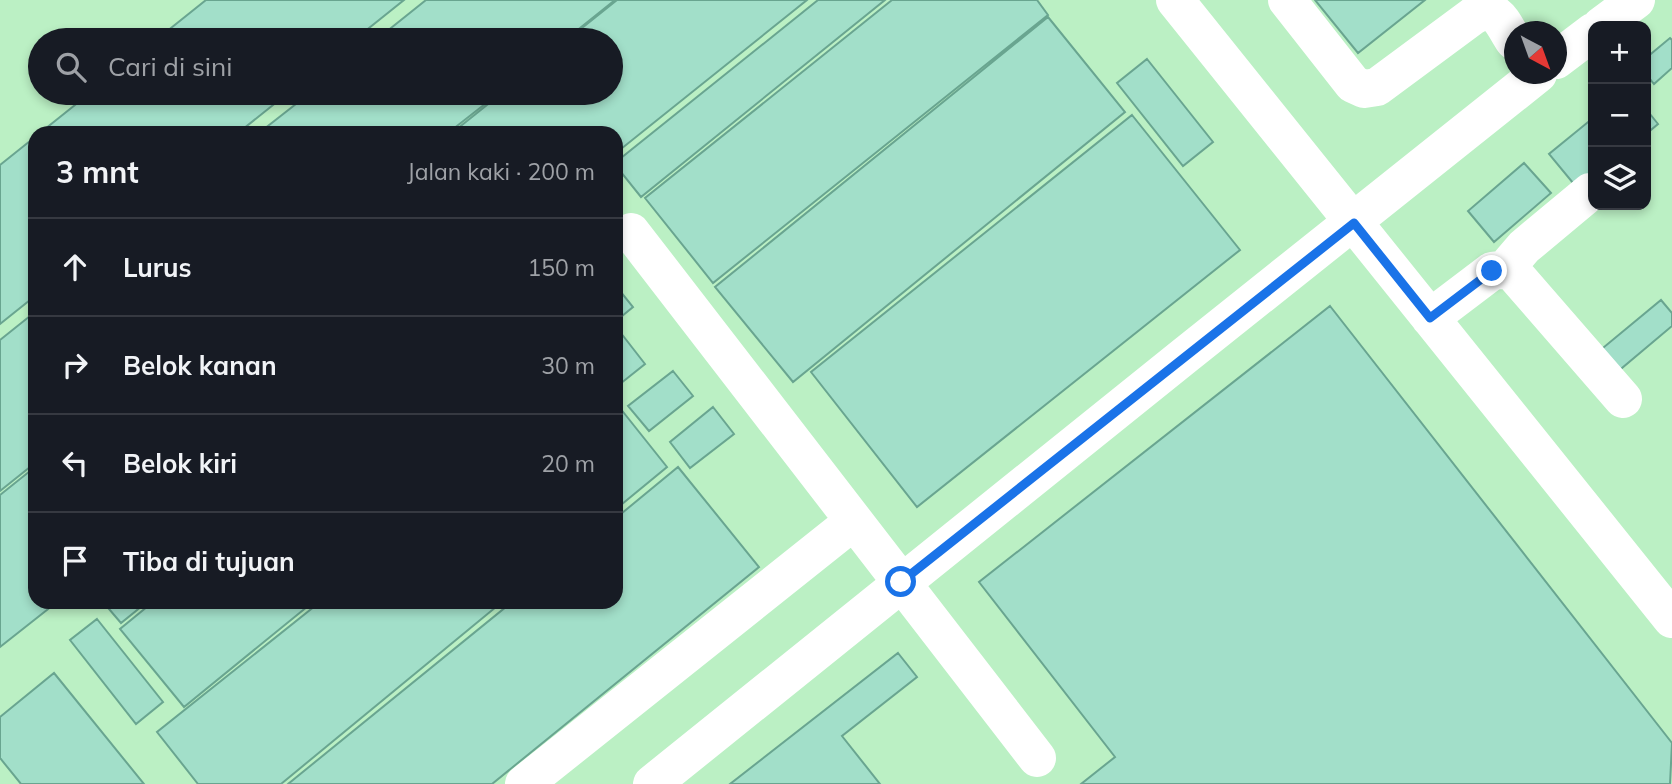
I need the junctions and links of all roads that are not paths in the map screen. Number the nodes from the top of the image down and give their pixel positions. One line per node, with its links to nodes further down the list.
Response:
1 (1175, 0): 10 (street)
2 (1287, 0): 5 (street)
3 (1636, 0): 4 (street)
4 (1608, 21)
5 (1504, 26)
6 (1588, 36): 7 (street)
7 (1567, 52)
8 (1525, 84): 10 (street)
9 (1588, 194): 12 (street)
10 (1354, 223): 13 (street); 16 (street)
11 (631, 232): 15 (street)
12 (1506, 268): 13 (street); 14 (street)
13 (1430, 318): 17 (street)
14 (1623, 399)
15 (854, 522): 16 (street); 19 (street)
16 (901, 582): 18 (street); 20 (street)
17 (1672, 619)
18 (1037, 758)
19 (524, 784)
20 (652, 784)

